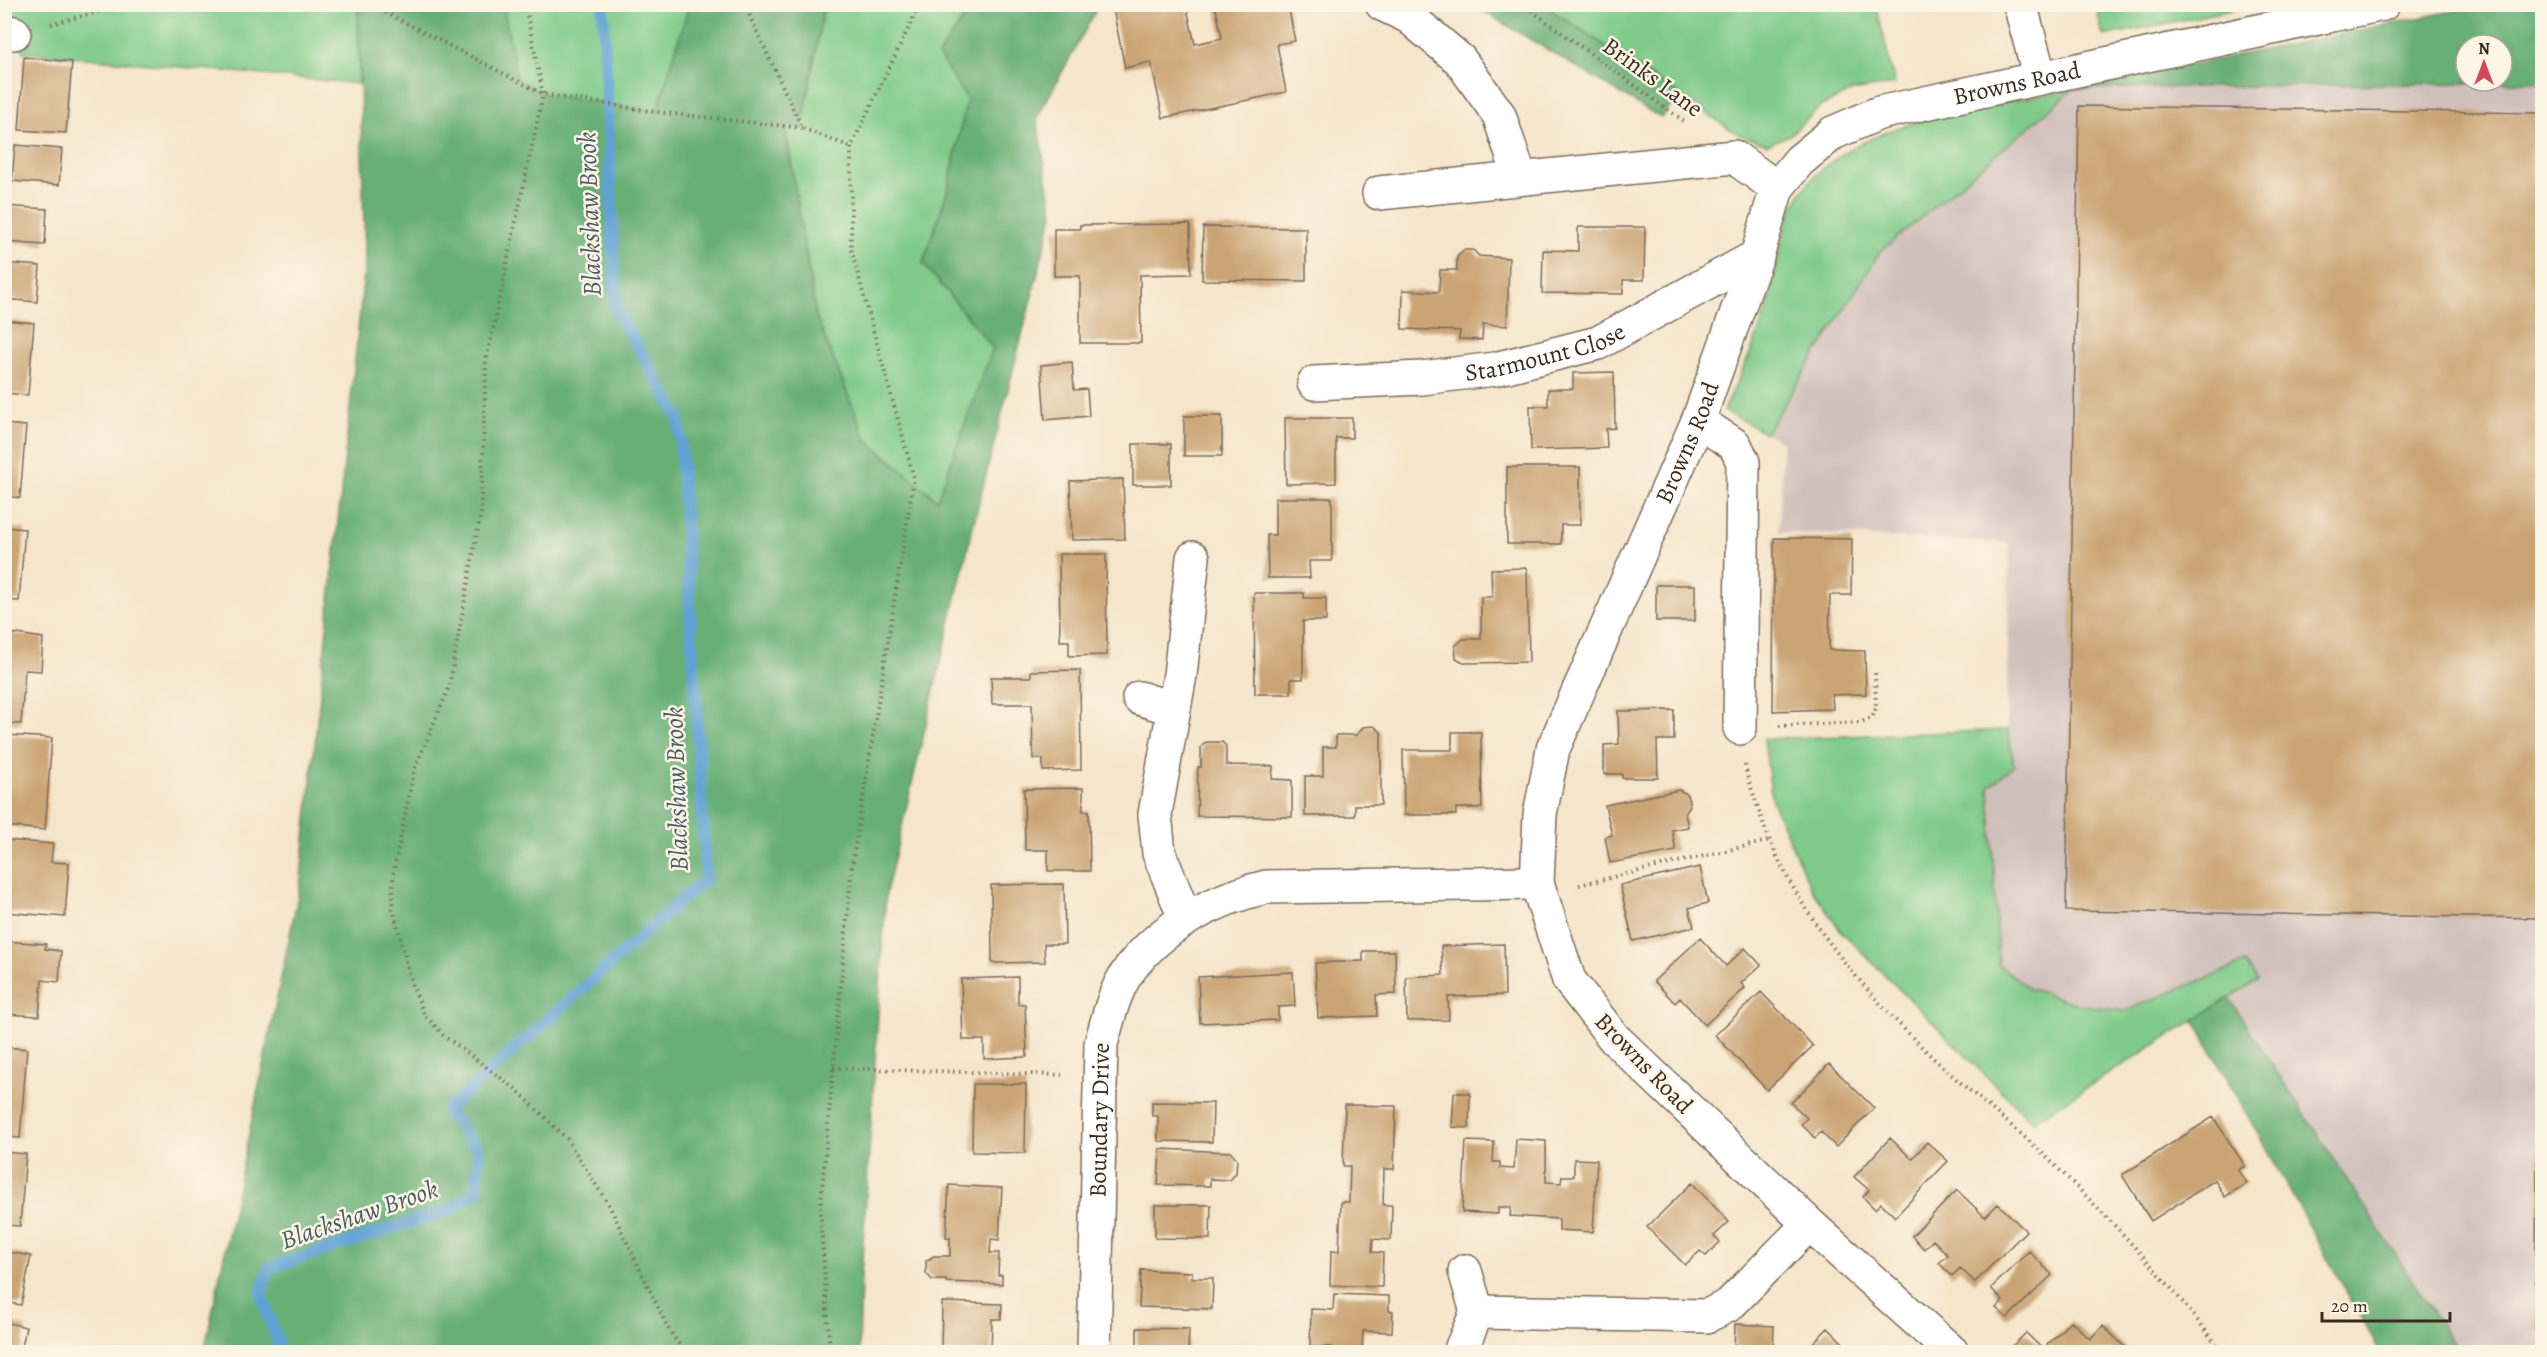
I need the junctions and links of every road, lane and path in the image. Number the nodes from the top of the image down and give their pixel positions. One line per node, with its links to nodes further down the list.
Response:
1 (128, 4): 10 (path)
2 (369, 4): 12 (path)
3 (525, 4): 12 (path)
4 (744, 4): 14 (path)
5 (920, 4): 15 (path)
6 (1382, 4): 16 (street)
7 (1522, 4): 13 (path, Brinks Lane)
8 (2020, 4): 11 (street)
9 (2383, 4): 11 (street, Browns Road)
10 (9, 33)
11 (2040, 78): 17 (street, Browns Road)
12 (543, 94): 14 (path); 36 (path)
13 (1686, 123)
14 (802, 128): 15 (path)
15 (851, 147): 30 (path)
16 (1520, 178): 17 (street); 18 (street)
17 (1777, 188): 19 (street, Browns Road)
18 (1379, 193)
19 (1757, 256): 20 (street, Starmount Close); 21 (street, Browns Road)
20 (1314, 383)
21 (1698, 420): 26 (street); 28 (street, Browns Road)
22 (1193, 558): 25 (street)
23 (1875, 671): 26 (path)
24 (1139, 698): 25 (street)
25 (1174, 709): 29 (street)
26 (1740, 728): 27 (path)
27 (1768, 841): 28 (path); 40 (path)
28 (1539, 889): 29 (street, Boundary Drive); 32 (street, Browns Road)
29 (1185, 918): 31 (street, Boundary Drive)
30 (833, 1068): 31 (path); 37 (path)
31 (1098, 1077): 38 (street, Boundary Drive)
32 (1809, 1224): 34 (street); 39 (street, Browns Road)
33 (1465, 1271): 34 (street)
34 (1477, 1312): 35 (street)
35 (1462, 1347)
36 (684, 1353)
37 (830, 1353)
38 (1094, 1353)
39 (1952, 1353)
40 (2222, 1353)

